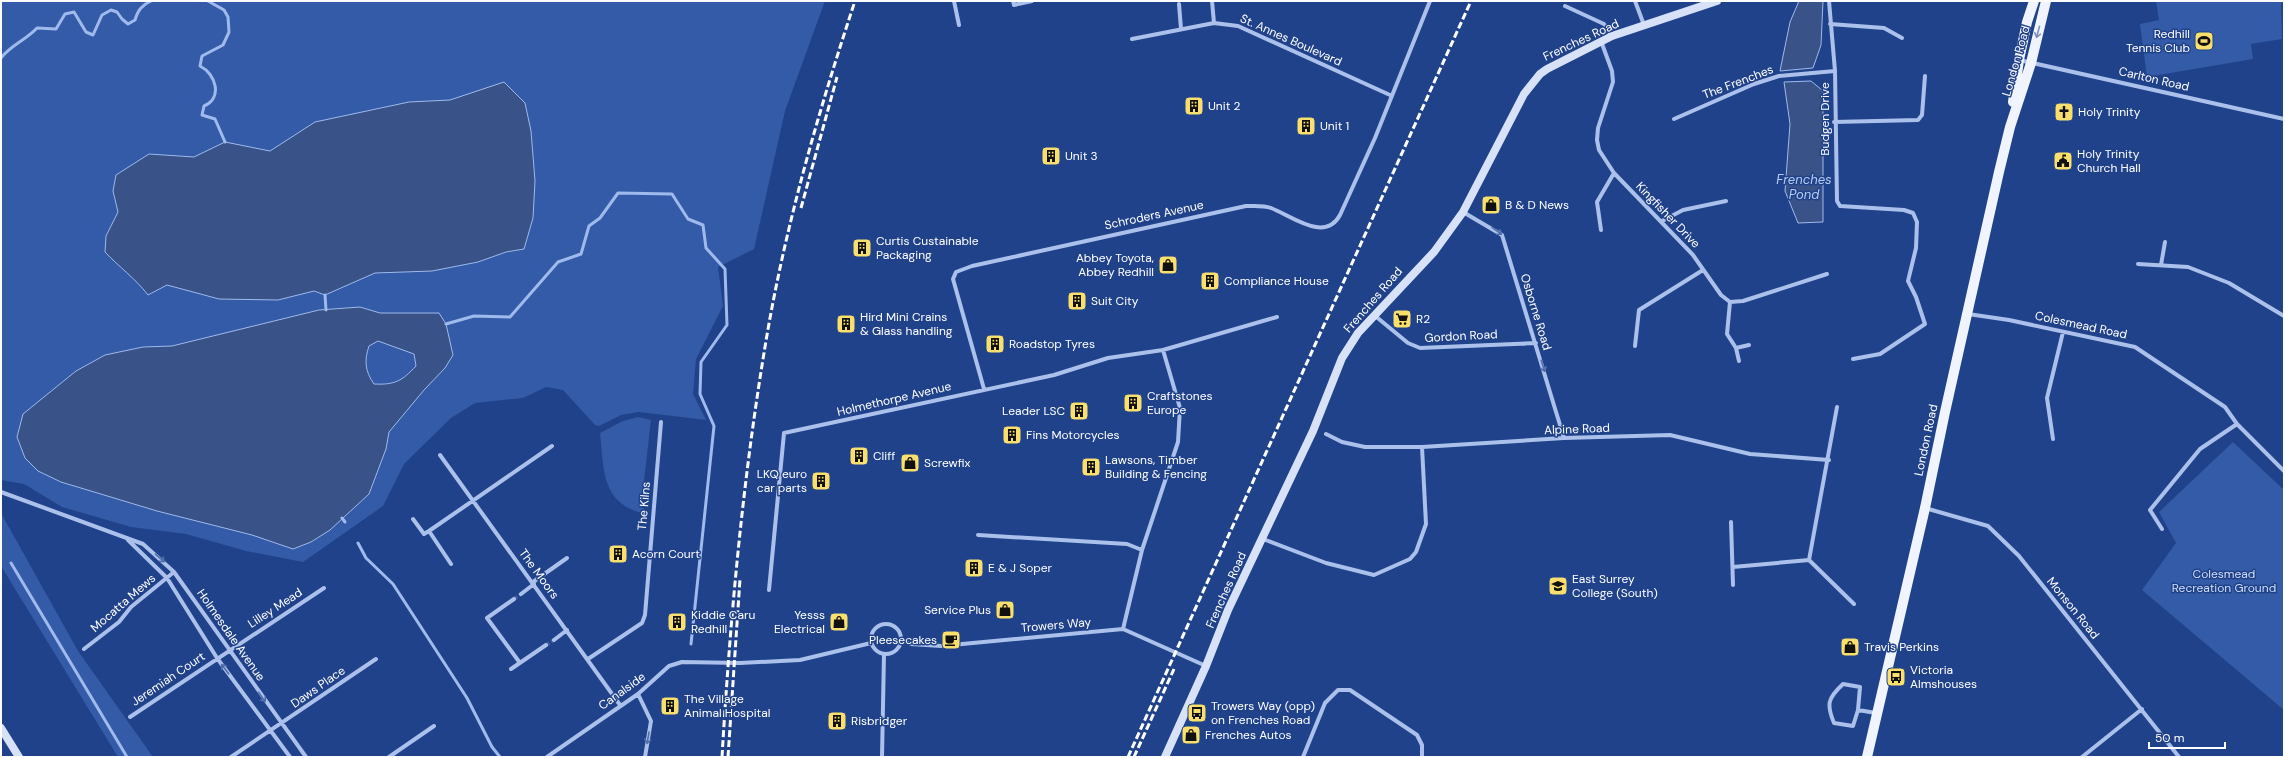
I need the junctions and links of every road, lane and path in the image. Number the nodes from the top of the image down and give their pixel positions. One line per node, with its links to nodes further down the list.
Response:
1 (954, 1): 15 (street)
2 (1013, 1): 3 (street)
3 (1032, 1)
4 (1212, 1): 13 (street)
5 (1430, 1): 26 (street)
6 (1635, 1): 16 (street)
7 (1717, 1): 16 (street, Frenches Road)
8 (1829, 1): 14 (street, Budgen Drive)
9 (2034, 1): 22 (main road, London Road)
10 (2046, 1): 23 (main road, London Road, one-way to 23)
11 (1179, 4): 17 (street)
12 (1565, 6): 18 (street)
13 (1214, 23): 17 (street, St. Annes Boulevard); 26 (street, St. Annes Boulevard)
14 (1830, 24): 19 (street); 24 (street, Budgen Drive)
15 (959, 25)
16 (1644, 25): 18 (street, Frenches Road)
17 (1181, 29): 20 (street, St. Annes Boulevard)
18 (1612, 36): 21 (street, Frenches Road)
19 (1902, 38)
20 (1132, 39)
21 (1601, 41): 31 (street, Kingfisher Drive); 33 (street, Frenches Road)
22 (2019, 60): 23 (street, Carlton Road); 30 (main road, London Road)
23 (2031, 63): 28 (street, Carlton Road); 30 (main road, London Road)
24 (1835, 71): 27 (street, The Frenches); 29 (street, Budgen Drive)
25 (1925, 76): 29 (street)
26 (1390, 96): 54 (street, Schroders Avenue)
27 (1674, 119)
28 (2284, 119)
29 (1834, 122): 52 (street, Budgen Drive)
30 (2010, 127): 42 (main road, London Road)
31 (1614, 172): 34 (street, Kingfisher Drive); 35 (street)
32 (1726, 201): 34 (street)
33 (1463, 212): 43 (street, Frenches Road); 47 (street, Osborne Road, one-way to 47)
34 (1662, 221): 39 (street, Kingfisher Drive)
35 (1601, 230)
36 (2165, 242): 38 (street)
37 (2138, 264): 38 (street)
38 (2161, 265): 44 (street)
39 (1703, 270): 41 (street, Kingfisher Drive); 49 (street)
40 (1827, 274): 41 (street)
41 (1730, 302): 50 (street)
42 (1967, 314): 46 (street, Colesmead Road); 68 (main road, London Road)
43 (1374, 315): 47 (street, Gordon Road); 75 (street, Frenches Road)
44 (2284, 316)
45 (1277, 317): 51 (street, Holmethorpe Avenue)
46 (2063, 332): 57 (street, Colesmead Road); 60 (street)
47 (1536, 343): 59 (street, Osborne Road, one-way to 59)
48 (1749, 345): 50 (street)
49 (1635, 346)
50 (1736, 348): 53 (street)
51 (1163, 350): 54 (street, Holmethorpe Avenue); 76 (street)
52 (1853, 359)
53 (1739, 361)
54 (984, 389): 86 (street, Holmethorpe Avenue)
55 (1837, 407): 64 (street)
56 (661, 422): 101 (street, The Kilns)
57 (2236, 424): 65 (street, Colesmead Road); 71 (street)
58 (1326, 434): 62 (street, Alpine Road)
59 (1564, 438): 62 (street, Alpine Road); 64 (street, Alpine Road)
60 (2053, 439)
61 (552, 446): 67 (street)
62 (1422, 447): 75 (street)
63 (440, 455): 67 (street, The Moors)
64 (1829, 460): 78 (street)
65 (2284, 471)
66 (1, 492): 74 (street, Holmesdale Avenue)
67 (474, 501): 72 (street); 83 (street, The Moors)
68 (1925, 508): 107 (street, Monson Road); 109 (main road, London Road)
69 (413, 519): 72 (street)
70 (1731, 522): 80 (street)
71 (2162, 529)
72 (429, 531): 79 (street)
73 (978, 535): 76 (street)
74 (127, 539): 81 (street, Holmesdale Avenue, one-way to 81); 82 (street, Holmesdale Avenue)
75 (1262, 539): 103 (street, Frenches Road)
76 (1142, 550): 90 (street)
77 (567, 558): 83 (street)
78 (1809, 560): 80 (street); 89 (street)
79 (451, 564)
80 (1733, 567): 84 (street)
81 (174, 572): 82 (street, Mocatta Mews); 97 (street, Holmesdale Avenue)
82 (167, 578): 96 (street, Mocatta Mews); 99 (street, Holmesdale Avenue)
83 (534, 583): 87 (street); 91 (street, The Moors)
84 (1733, 585)
85 (324, 588): 97 (street, Lilley Mead)
86 (768, 590)
87 (521, 594)
88 (514, 599): 102 (street)
89 (1854, 604)
90 (1124, 629): 93 (street, Trowers Way); 103 (street, Trowers Way)
91 (567, 630): 92 (street); 101 (street, The Moors)
92 (554, 640)
93 (901, 640): 94 (street); 98 (street)
94 (871, 643): 98 (street); 105 (street, Canalside)
95 (546, 645): 102 (street)
96 (84, 649)
97 (229, 650): 99 (street, Lilley Mead); 111 (street, Holmesdale Avenue, one-way to 111)
98 (884, 654): 122 (street)
99 (217, 658): 110 (street, Jeremiah Court); 114 (street, Holmesdale Avenue, one-way to 99)
100 (376, 659): 111 (street, Daws Place)
101 (588, 659): 106 (street, The Moors)
102 (520, 663): 104 (street)
103 (1206, 666): 123 (street, Frenches Road)
104 (511, 669)
105 (638, 694): 106 (street, Canalside); 121 (street, one-way to 121)
106 (620, 705): 120 (street, Canalside)
107 (2142, 709): 127 (street); 128 (street, Monson Road)
108 (1858, 710): 108 (street); 109 (street)
109 (1877, 713): 126 (main road, London Road)
110 (130, 717)
111 (281, 724): 114 (street, Daws Place); 118 (street, Holmesdale Avenue)
112 (434, 726): 119 (street)
113 (1, 728): 115 (street)
114 (271, 731): 116 (street, Daws Place); 117 (street, Holmesdale Avenue)
115 (19, 757)
116 (231, 757)
117 (290, 757)
118 (306, 757)
119 (389, 757)
120 (546, 757)
121 (645, 757)
122 (882, 757)
123 (1165, 757)
124 (1303, 757): 125 (street)
125 (1422, 757)
126 (1867, 757)
127 (2082, 757)
128 (2179, 757)

